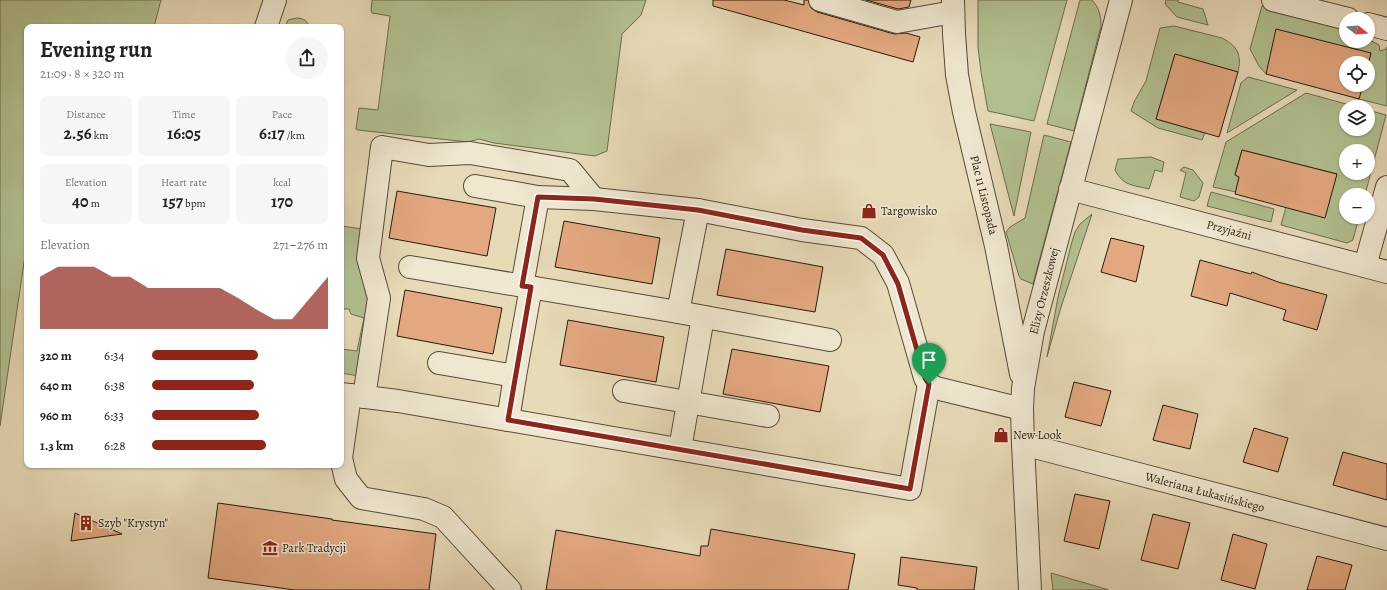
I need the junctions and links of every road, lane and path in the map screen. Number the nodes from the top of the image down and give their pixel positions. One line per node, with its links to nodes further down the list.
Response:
1 (275, 0): 7 (street)
2 (820, 0): 5 (street)
3 (1121, 0): 12 (street, Elizy Orzeszkowej)
4 (1273, 0): 6 (street)
5 (953, 6): 28 (street, Plac 11 Listopada)
6 (1339, 17)
7 (267, 24)
8 (1375, 26): 9 (street)
9 (1387, 29)
10 (475, 186): 13 (street)
11 (1387, 187): 16 (street)
12 (1070, 189): 16 (street, Przyjaźni); 28 (street, Elizy Orzeszkowej)
13 (538, 197): 14 (street); 19 (street)
14 (594, 199): 15 (street); 27 (street)
15 (698, 210): 20 (street); 25 (street)
16 (1365, 266): 18 (street, Przyjaźni)
17 (410, 267): 19 (street)
18 (1387, 272)
19 (526, 287): 20 (street); 24 (street)
20 (678, 312): 21 (street)
21 (703, 317): 22 (street); 29 (street)
22 (830, 340)
23 (439, 363): 24 (street)
24 (515, 376): 31 (street)
25 (929, 384): 28 (street); 34 (street)
26 (624, 390): 29 (street)
27 (351, 395): 31 (street); 32 (street)
28 (1023, 398): 33 (street, Elizy Orzeszkowej)
29 (689, 401): 30 (street); 34 (street)
30 (768, 416)
31 (508, 420): 34 (street)
32 (344, 439)
33 (1023, 444): 36 (street, Waleriana Łukasińskiego); 38 (street, Elizy Orzeszkowej)
34 (680, 449)
35 (344, 468): 37 (street)
36 (1387, 539)
37 (510, 590)
38 (1030, 590)

